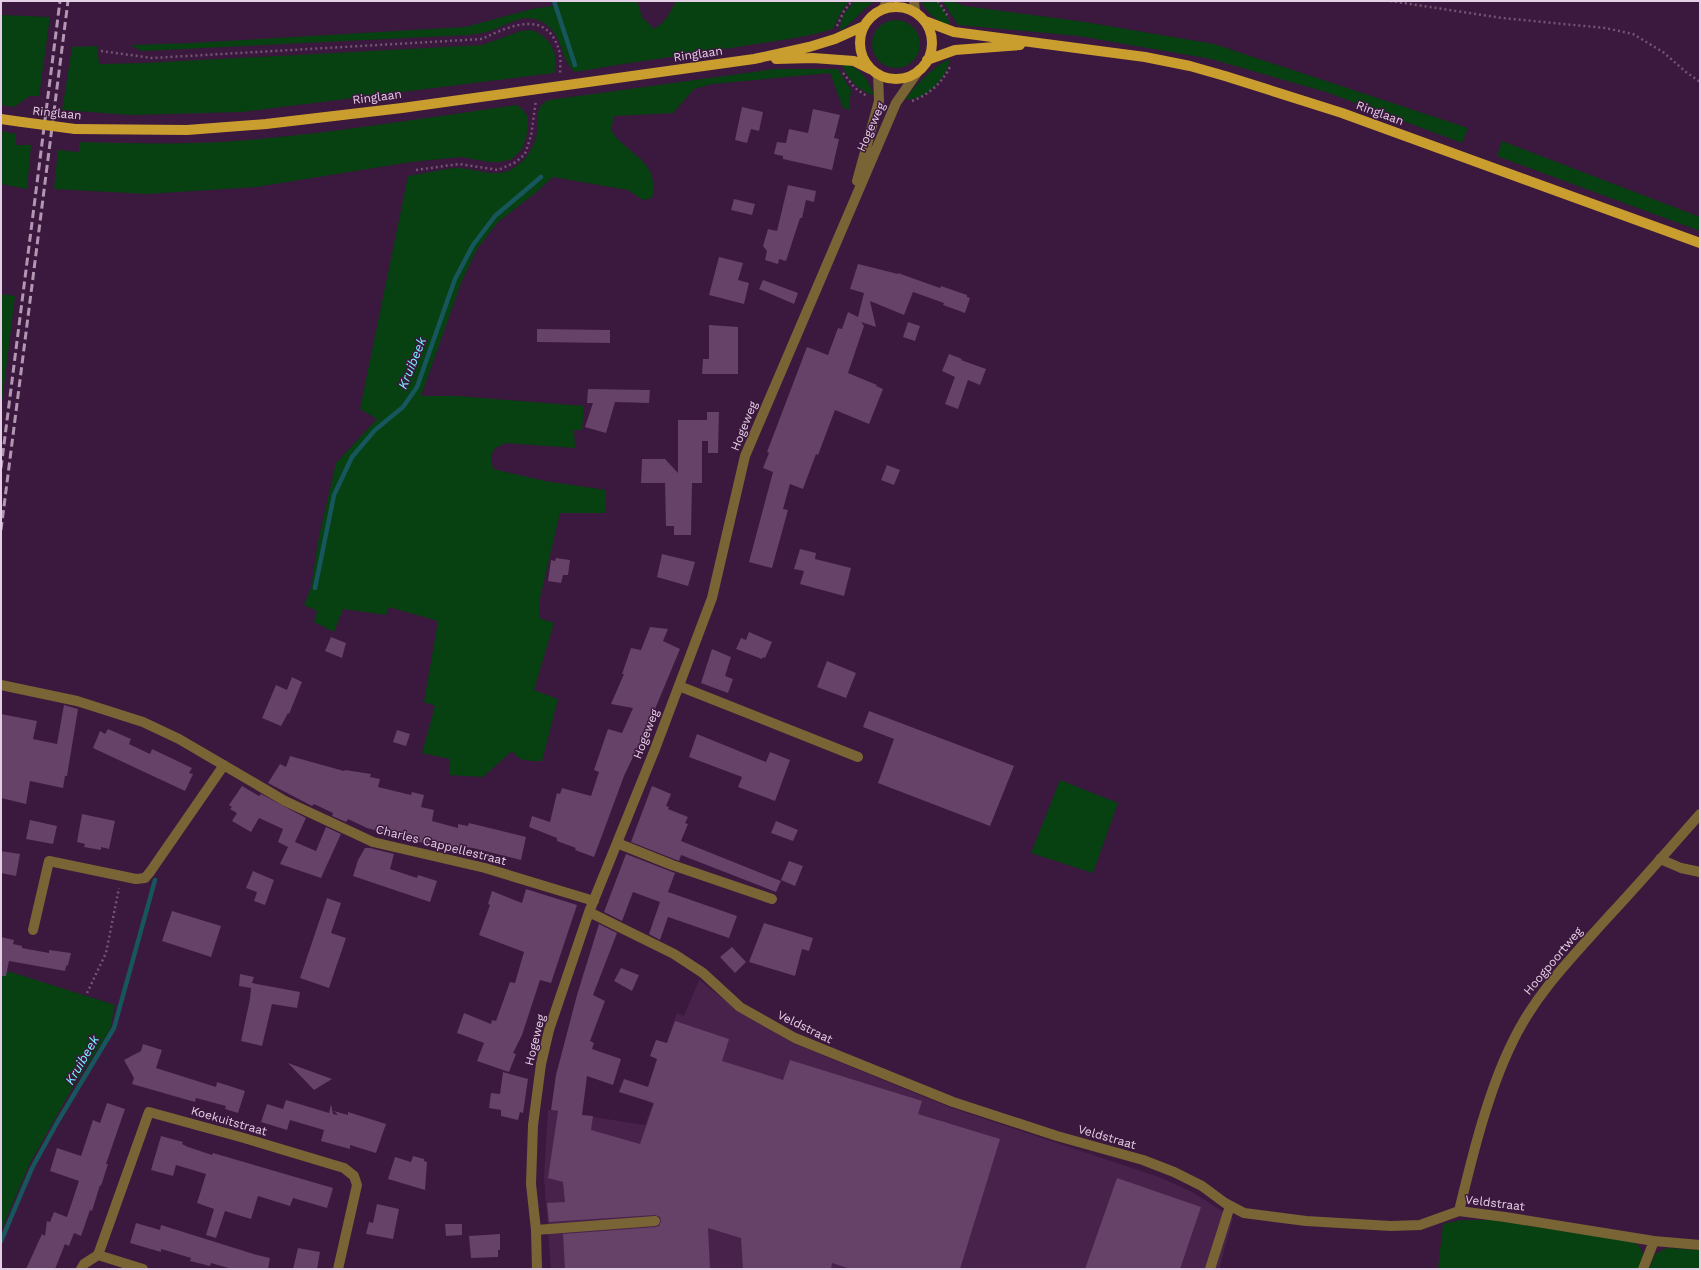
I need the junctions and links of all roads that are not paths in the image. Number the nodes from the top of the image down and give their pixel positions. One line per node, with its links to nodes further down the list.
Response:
1 (914, 1): 3 (street)
2 (885, 5): 3 (main road, Ringlaan); 5 (main road, Ringlaan)
3 (915, 12): 4 (main road, Ringlaan)
4 (925, 21): 6 (main road, Ringlaan); 8 (main road, Ringlaan)
5 (864, 26): 7 (main road, Ringlaan); 10 (main road)
6 (1042, 43): 8 (main road, Ringlaan); 13 (main road, Ringlaan)
7 (754, 59): 10 (main road, Ringlaan); 11 (main road, Ringlaan, bridge)
8 (927, 60): 9 (main road, Ringlaan)
9 (919, 70): 10 (main road, Ringlaan); 12 (street, Hogeweg)
10 (875, 72): 12 (street, Hogeweg)
11 (1, 119)
12 (845, 221): 15 (street, Hogeweg)
13 (1700, 243)
14 (1, 685): 17 (street, Charles Cappellestraat)
15 (679, 686): 16 (street); 19 (street, Hogeweg)
16 (858, 757)
17 (224, 765): 23 (street, Charles Cappellestraat); 25 (street)
18 (1700, 814): 20 (street, Hoogpoortweg)
19 (617, 843): 22 (street); 23 (street, Hogeweg)
20 (1660, 859): 21 (street); 27 (street, Hoogpoortweg)
21 (1700, 872)
22 (772, 899)
23 (594, 901): 24 (street, Hogeweg)
24 (589, 912): 26 (street, Veldstraat); 29 (street, Hogeweg)
25 (33, 930)
26 (1230, 1206): 27 (street, Veldstraat); 37 (street)
27 (1459, 1211): 30 (street, Veldstraat)
28 (655, 1221): 29 (street)
29 (536, 1230): 36 (street, Hogeweg)
30 (1654, 1241): 31 (street, Veldstraat); 38 (street)
31 (1700, 1245)
32 (98, 1255): 33 (street); 34 (street); 35 (street, Koekuitstraat)
33 (81, 1269)
34 (143, 1269)
35 (338, 1269)
36 (537, 1269)
37 (1210, 1269)
38 (1643, 1269)

